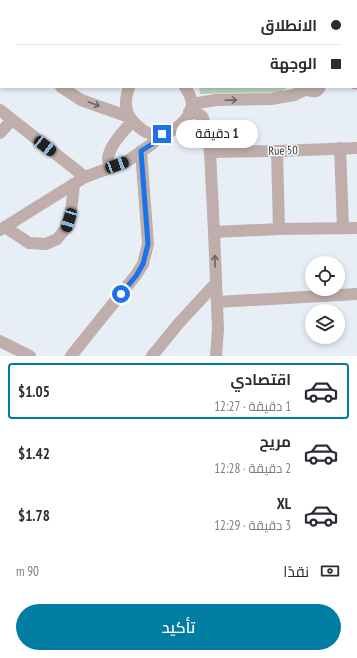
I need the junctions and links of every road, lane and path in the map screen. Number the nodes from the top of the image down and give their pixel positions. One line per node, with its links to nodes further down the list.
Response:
1 (63, 88): 9 (street, one-way to 9)
2 (129, 88): 9 (street)
3 (185, 88): 6 (street)
4 (306, 88): 5 (street); 6 (street, one-way to 4)
5 (319, 88)
6 (190, 108): 11 (street); 16 (street)
7 (0, 110): 8 (street)
8 (12, 120): 10 (street); 18 (street)
9 (131, 120): 11 (street); 17 (street)
10 (0, 133)
11 (162, 134): 14 (street)
12 (340, 148): 13 (street, Rue 50); 15 (street, Rue 50); 19 (street)
13 (357, 148)
14 (141, 151): 17 (street); 29 (street)
15 (277, 151): 16 (street, Rue 50); 22 (street)
16 (210, 152): 23 (street)
17 (109, 168): 18 (street)
18 (79, 180): 21 (street); 21 (street)
19 (343, 228): 20 (street); 22 (street)
20 (357, 228)
21 (3, 229)
22 (279, 229): 23 (street)
23 (214, 232): 24 (street, one-way to 23)
24 (216, 283): 26 (street); 30 (street)
25 (357, 294): 26 (street)
26 (216, 302): 31 (street)
27 (0, 342): 28 (street)
28 (30, 356)
29 (71, 356)
30 (152, 356)
31 (216, 356)

